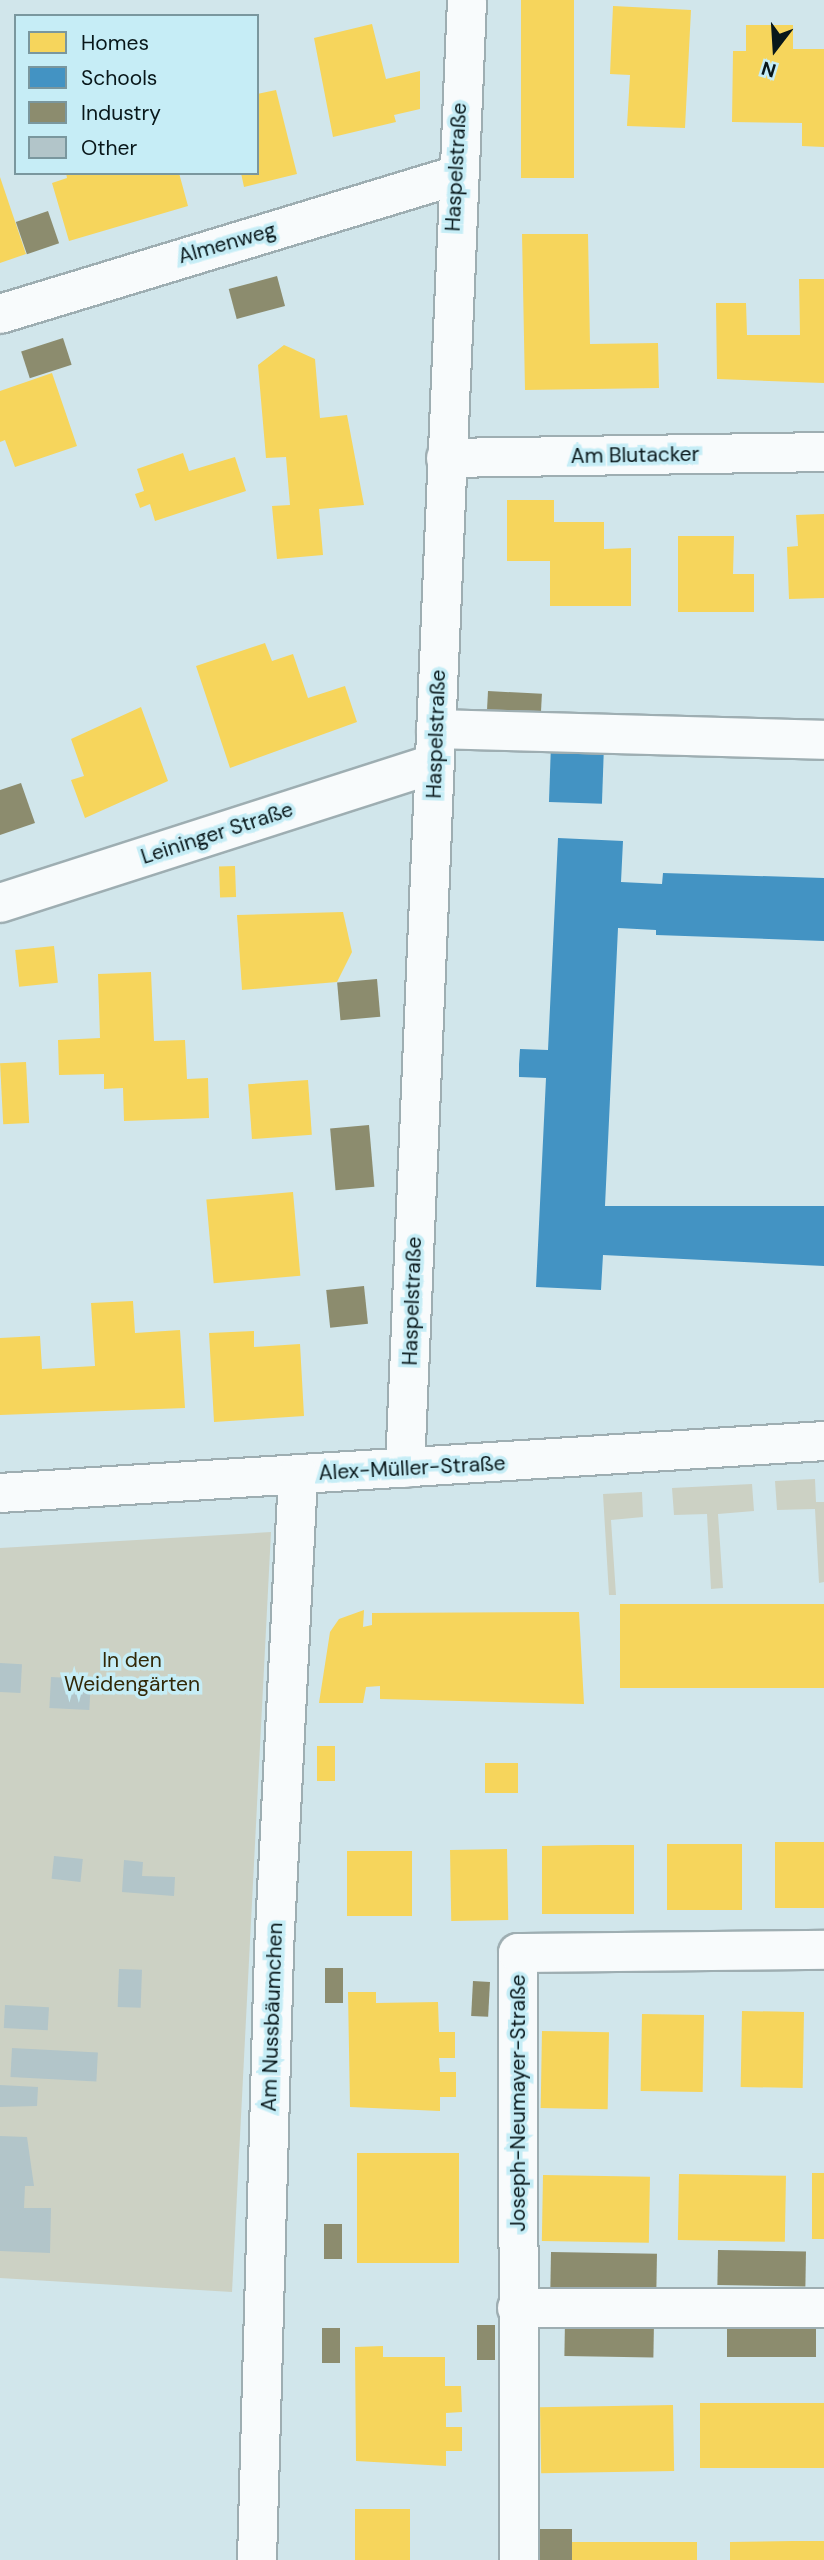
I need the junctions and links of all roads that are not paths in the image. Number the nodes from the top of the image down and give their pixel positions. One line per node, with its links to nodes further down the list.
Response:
1 (467, 0): 2 (street, Haspelstraße)
2 (455, 176): 3 (street, Almenweg); 5 (street, Haspelstraße)
3 (0, 314)
4 (824, 452): 5 (street, Am Blutacker)
5 (446, 458): 7 (street, Haspelstraße)
6 (824, 740): 7 (street, Leininger Straße)
7 (435, 746): 8 (street, Leininger Straße); 10 (street, Haspelstraße)
8 (0, 903)
9 (824, 1441): 10 (street, Alex-Müller-Straße)
10 (405, 1468): 11 (street, Alex-Müller-Straße)
11 (298, 1475): 12 (street, Alex-Müller-Straße); 16 (street, Am Nussbäumchen)
12 (0, 1493)
13 (824, 1950): 14 (street, Joseph-Neumayer-Straße)
14 (517, 2308): 15 (street); 17 (street, Joseph-Neumayer-Straße)
15 (824, 2308)
16 (257, 2560)
17 (519, 2560)

